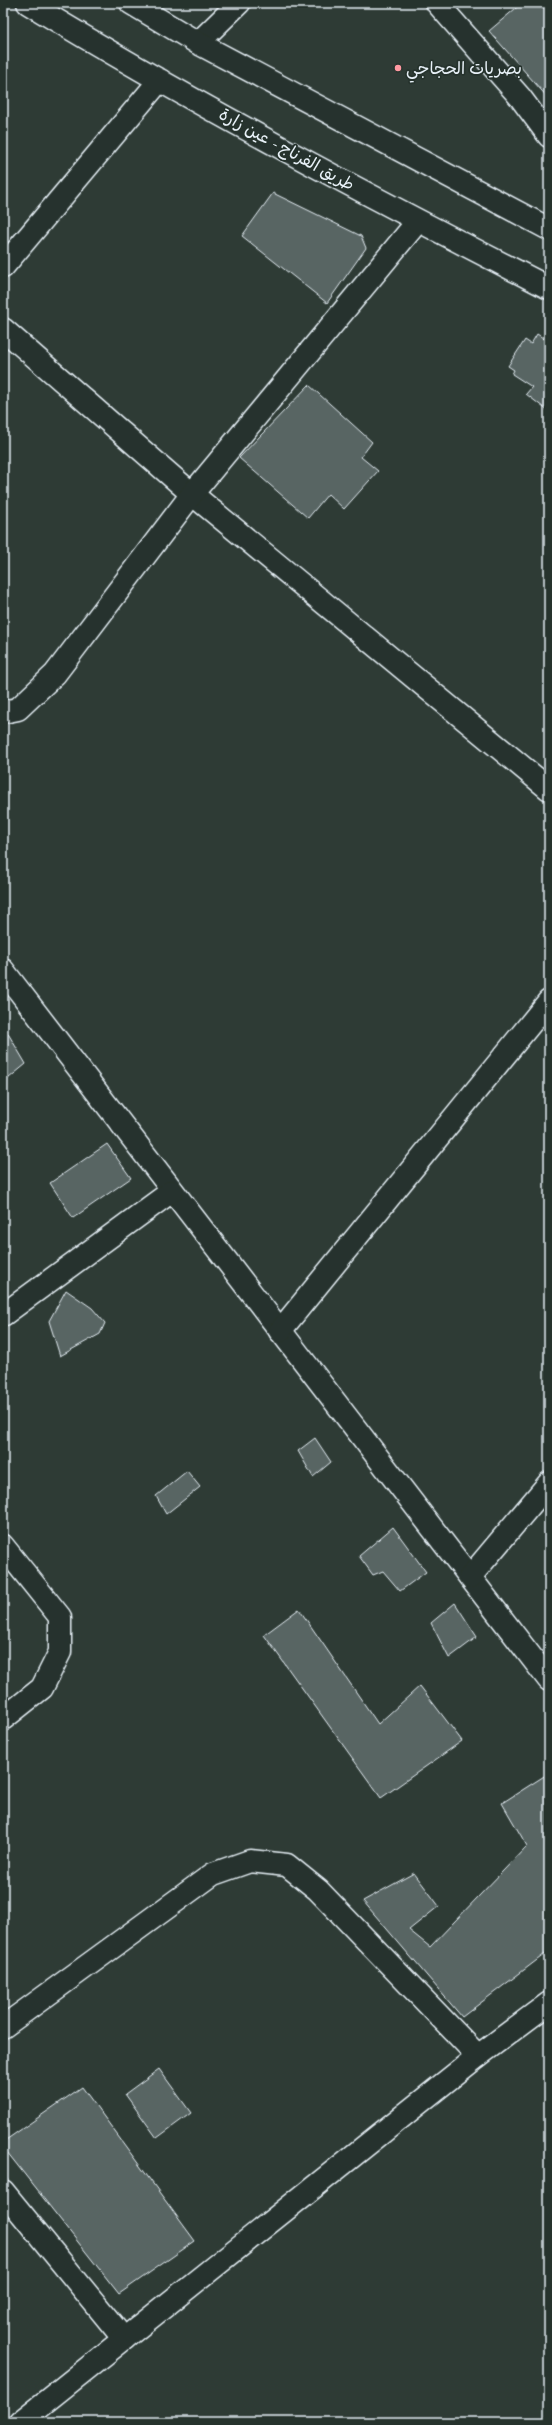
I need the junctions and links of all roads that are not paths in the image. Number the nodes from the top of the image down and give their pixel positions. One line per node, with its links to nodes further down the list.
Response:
1 (28, 3): 6 (street, طريق الفرناج - عين زارة)
2 (131, 3): 5 (street)
3 (239, 3): 5 (street)
4 (437, 3): 7 (street)
5 (198, 43): 9 (street)
6 (160, 80): 8 (street, طريق الفرناج - عين زارة); 10 (street)
7 (549, 136)
8 (418, 221): 11 (street, طريق الفرناج - عين زارة); 13 (street)
9 (549, 229)
10 (3, 267)
11 (549, 288)
12 (3, 329): 13 (street)
13 (192, 494): 14 (street); 15 (street)
14 (3, 712)
15 (549, 789)
16 (3, 970): 18 (street)
17 (549, 1001): 20 (street)
18 (172, 1191): 19 (street); 20 (street)
19 (3, 1315)
20 (280, 1331): 23 (street)
21 (549, 1482): 23 (street)
22 (3, 1546): 25 (street)
23 (470, 1577): 24 (street)
24 (549, 1680)
25 (3, 1718)
26 (549, 2002): 28 (street)
27 (3, 2027): 28 (street)
28 (478, 2056): 30 (street)
29 (3, 2191): 30 (street)
30 (124, 2339): 31 (street)
31 (20, 2422)

